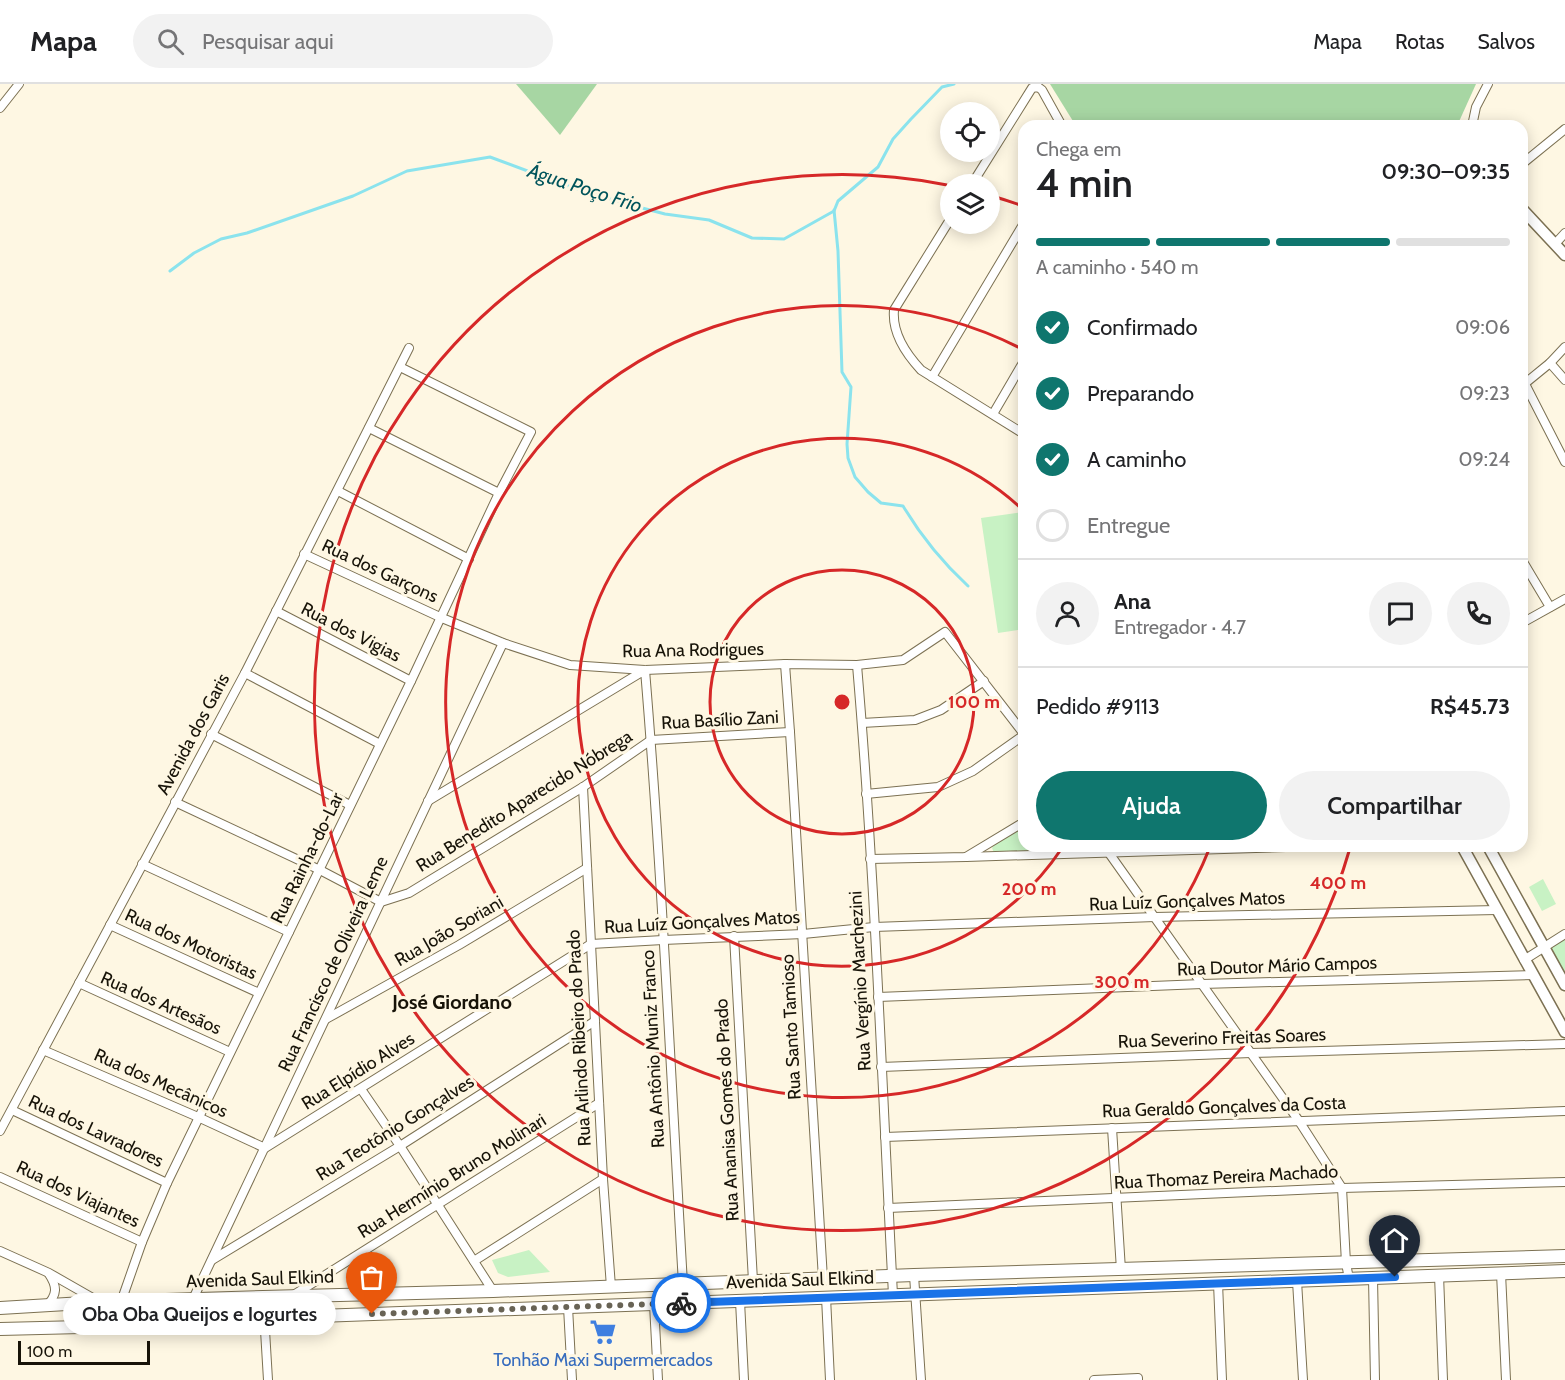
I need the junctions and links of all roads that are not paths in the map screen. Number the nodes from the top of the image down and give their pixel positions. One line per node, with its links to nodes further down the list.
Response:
1 (19, 84): 3 (street)
2 (1488, 84): 5 (street)
3 (0, 108)
4 (1059, 120): 8 (street)
5 (1473, 120)
6 (1565, 129): 7 (street)
7 (1528, 159)
8 (978, 174)
9 (1528, 215): 13 (street)
10 (1018, 233): 20 (street)
11 (1565, 233): 13 (street)
12 (941, 234): 20 (street)
13 (1555, 244): 14 (street)
14 (1565, 255)
15 (1565, 347): 17 (street)
16 (409, 348): 18 (street, Avenida dos Garis)
17 (1550, 363): 21 (street); 22 (street)
18 (400, 367): 25 (street, Avenida dos Garis); 29 (street, Rua Rainha-do-Lar)
19 (1018, 371): 24 (street)
20 (932, 377): 24 (street)
21 (1528, 379)
22 (1565, 380)
23 (1528, 392): 27 (street)
24 (993, 414): 26 (street)
25 (369, 428): 28 (street, Avenida dos Garis); 29 (street)
26 (1018, 430)
27 (1565, 462)
28 (338, 491): 30 (street, Avenida dos Garis); 31 (street)
29 (499, 493): 31 (street, Rua Rainha-do-Lar)
30 (304, 554): 35 (street, Avenida dos Garis); 36 (street, Rua dos Garçons)
31 (469, 559): 36 (street, Rua Rainha-do-Lar)
32 (1528, 570): 34 (street)
33 (1565, 599): 34 (street)
34 (1551, 607): 37 (street)
35 (276, 611): 42 (street, Avenida dos Garis); 43 (street, Rua dos Vigias)
36 (442, 618): 38 (street, Rua Ana Rodrigues); 43 (street, Rua Rainha-do-Lar)
37 (1528, 620)
38 (503, 643): 41 (street, Rua Ana Rodrigues); 54 (street, Rua Francisco de Oliveira Leme)
39 (785, 664): 40 (street, Rua Ana Rodrigues); 41 (street, Rua Ana Rodrigues); 47 (street, Rua Santo Tamioso)
40 (856, 665): 44 (street, Rua Ana Rodrigues); 45 (street, Rua Vergínio Marchezini)
41 (645, 670): 50 (street, Rua Antônio Muniz Franco); 54 (street)
42 (245, 673): 48 (street, Avenida dos Garis); 51 (street)
43 (411, 681): 51 (street, Rua Rainha-do-Lar)
44 (984, 681): 45 (street); 46 (street)
45 (862, 723): 53 (street, Rua Vergínio Marchezini)
46 (1018, 727)
47 (790, 732): 50 (street, Rua Basílio Zani); 73 (street, Rua Santo Tamioso)
48 (211, 734): 55 (street, Avenida dos Garis); 56 (street)
49 (1018, 739): 53 (street)
50 (651, 740): 52 (street, Rua Benedito Aparecido Nóbrega); 76 (street, Rua Antônio Muniz Franco)
51 (380, 744): 56 (street, Rua Rainha-do-Lar)
52 (583, 787): 65 (street, Rua Arlindo Ribeiro do Prado); 67 (street, Rua Benedito Aparecido Nóbrega)
53 (866, 794): 63 (street, Rua Vergínio Marchezini)
54 (428, 801): 67 (street, Rua Francisco de Oliveira Leme)
55 (175, 802): 64 (street, Avenida dos Garis); 66 (street)
56 (350, 805): 66 (street, Rua Rainha-do-Lar)
57 (1018, 826): 62 (street)
58 (1067, 852): 62 (street)
59 (1108, 852): 69 (street)
60 (1465, 852): 68 (street)
61 (1491, 852): 78 (street)
62 (966, 857): 63 (street)
63 (870, 859): 71 (street, Rua Vergínio Marchezini)
64 (142, 864): 70 (street, Avenida dos Garis); 72 (street)
65 (587, 868): 77 (street, Rua Arlindo Ribeiro do Prado); 86 (street, Rua João Soriani)
66 (320, 870): 67 (street); 72 (street, Rua Rainha-do-Lar)
67 (381, 902): 86 (street, Rua Francisco de Oliveira Leme)
68 (1497, 910): 69 (street, Rua Luíz Gonçalves Matos); 79 (street)
69 (1155, 917): 71 (street, Rua Luíz Gonçalves Matos); 82 (street)
70 (110, 925): 81 (street, Avenida dos Garis); 84 (street, Rua dos Motoristas)
71 (874, 927): 73 (street, Rua Luíz Gonçalves Matos); 85 (street, Rua Vergínio Marchezini)
72 (289, 932): 84 (street, Rua Rainha-do-Lar)
73 (802, 934): 75 (street, Rua Luíz Gonçalves Matos); 128 (street, Rua Santo Tamioso)
74 (1565, 934): 78 (street)
75 (734, 936): 76 (street, Rua Luíz Gonçalves Matos); 130 (street, Rua Ananisa Gomes do Prado)
76 (663, 939): 77 (street, Rua Luíz Gonçalves Matos); 133 (street, Rua Antônio Muniz Franco)
77 (591, 944): 87 (street, Rua Arlindo Ribeiro do Prado); 94 (street, Rua Elpídio Alves)
78 (1544, 947): 79 (street); 83 (street)
79 (1524, 960): 80 (street)
80 (1533, 975): 82 (street, Rua Doutor Mário Campos); 88 (street)
81 (79, 984): 90 (street, Avenida dos Garis); 91 (street, Rua dos Artesãos)
82 (1202, 984): 85 (street, Rua Doutor Mário Campos); 92 (street)
83 (1565, 985)
84 (259, 993): 91 (street, Rua Rainha-do-Lar)
85 (878, 997): 93 (street, Rua Vergínio Marchezini)
86 (326, 1019): 104 (street, Rua Francisco de Oliveira Leme)
87 (595, 1022): 95 (street, Rua Arlindo Ribeiro do Prado); 103 (street, Rua Teotônio Gonçalves)
88 (1565, 1032)
89 (1565, 1044): 92 (street, Rua Severino Freitas Soares)
90 (43, 1050): 96 (street, Avenida dos Garis); 98 (street, Rua dos Mecânicos)
91 (231, 1052): 98 (street, Rua Rainha-do-Lar)
92 (1251, 1053): 93 (street, Rua Severino Freitas Soares); 99 (street)
93 (881, 1067): 102 (street, Rua Vergínio Marchezini)
94 (361, 1089): 103 (street); 104 (street, Rua Elpídio Alves)
95 (599, 1103): 106 (street, Rua Arlindo Ribeiro do Prado); 111 (street, Rua Hermínio Bruno Molinari)
96 (12, 1110): 101 (street, Avenida dos Garis); 108 (street, Rua dos Lavradores)
97 (1565, 1111): 99 (street, Rua Geraldo Gonçalves da Costa)
98 (198, 1117): 104 (street, Rua dos Mecânicos); 108 (street, Rua Rainha-do-Lar)
99 (1299, 1121): 100 (street, Rua Geraldo Gonçalves da Costa); 109 (street)
100 (1112, 1128): 102 (street, Rua Geraldo Gonçalves da Costa); 110 (street)
101 (0, 1131)
102 (885, 1137): 112 (street, Rua Vergínio Marchezini)
103 (400, 1146): 111 (street); 116 (street, Rua Teotônio Gonçalves)
104 (265, 1148): 116 (street, Rua Francisco de Oliveira Leme)
105 (0, 1177): 113 (street, Rua dos Viajantes)
106 (603, 1179): 117 (street); 135 (street, Rua Arlindo Ribeiro do Prado)
107 (1565, 1182): 109 (street, Rua Thomaz Pereira Machado)
108 (167, 1183): 113 (street, Rua Rainha-do-Lar)
109 (1342, 1188): 110 (street, Rua Thomaz Pereira Machado); 118 (street)
110 (1116, 1199): 112 (street, Rua Thomaz Pereira Machado); 120 (street)
111 (437, 1204): 117 (street); 139 (street, Rua Hermínio Bruno Molinari)
112 (888, 1208): 126 (street, Rua Vergínio Marchezini)
113 (142, 1242): 145 (street, Rua Rainha-do-Lar)
114 (0, 1251): 122 (street)
115 (1565, 1256): 118 (main road, Avenida Saul Elkind)
116 (212, 1260): 142 (street, Rua Francisco de Oliveira Leme)
117 (474, 1261): 136 (street)
118 (1346, 1263): 119 (main road, Avenida Saul Elkind); 129 (street)
119 (1189, 1267): 120 (main road, Avenida Saul Elkind); 134 (main road)
120 (1121, 1270): 124 (main road, Avenida Saul Elkind)
121 (1565, 1271): 123 (main road, Avenida Saul Elkind)
122 (49, 1273): 144 (street); 147 (street)
123 (1501, 1273): 125 (main road, Avenida Saul Elkind); 165 (street)
124 (914, 1275): 126 (main road, Avenida Saul Elkind); 137 (street)
125 (1439, 1275): 127 (main road, Avenida Saul Elkind); 164 (street)
126 (892, 1277): 128 (main road, Avenida Saul Elkind); 138 (street, Rua Vergínio Marchezini)
127 (1373, 1278): 129 (main road, Avenida Saul Elkind); 163 (street)
128 (823, 1279): 130 (main road, Avenida Saul Elkind)
129 (1349, 1279): 131 (main road, Avenida Saul Elkind)
130 (753, 1281): 133 (main road, Avenida Saul Elkind)
131 (1297, 1281): 132 (main road, Avenida Saul Elkind); 162 (street)
132 (1218, 1283): 134 (main road, Avenida Saul Elkind); 161 (street)
133 (683, 1284): 135 (main road, Avenida Saul Elkind)
134 (1189, 1285): 137 (main road, Avenida Saul Elkind)
135 (611, 1287): 136 (main road, Avenida Saul Elkind)
136 (493, 1291): 139 (main road, Avenida Saul Elkind)
137 (916, 1294): 138 (main road, Avenida Saul Elkind); 159 (street)
138 (892, 1295): 141 (main road, Avenida Saul Elkind)
139 (291, 1296): 140 (main road, Avenida Saul Elkind)
140 (263, 1297): 142 (main road, Avenida Saul Elkind); 150 (street)
141 (826, 1297): 143 (main road, Avenida Saul Elkind); 158 (street)
142 (193, 1299): 145 (main road, Avenida Saul Elkind)
143 (740, 1301): 146 (main road, Avenida Saul Elkind); 157 (street)
144 (100, 1302): 145 (main road, Avenida Saul Elkind); 147 (main road, Avenida Saul Elkind)
145 (121, 1302): 151 (street)
146 (654, 1304): 148 (main road, Avenida Saul Elkind); 156 (street)
147 (46, 1306): 149 (main road, Avenida Saul Elkind)
148 (568, 1307): 150 (main road, Avenida Saul Elkind); 155 (street)
149 (0, 1308)
150 (264, 1318): 151 (main road, Avenida Saul Elkind); 154 (street)
151 (122, 1326): 152 (main road, Avenida Saul Elkind)
152 (0, 1329)
153 (1138, 1379): 160 (street)
154 (268, 1380)
155 (572, 1380)
156 (658, 1380)
157 (744, 1380)
158 (830, 1380)
159 (921, 1380)
160 (1094, 1380)
161 (1222, 1380)
162 (1303, 1380)
163 (1376, 1380)
164 (1443, 1380)
165 (1506, 1380)

